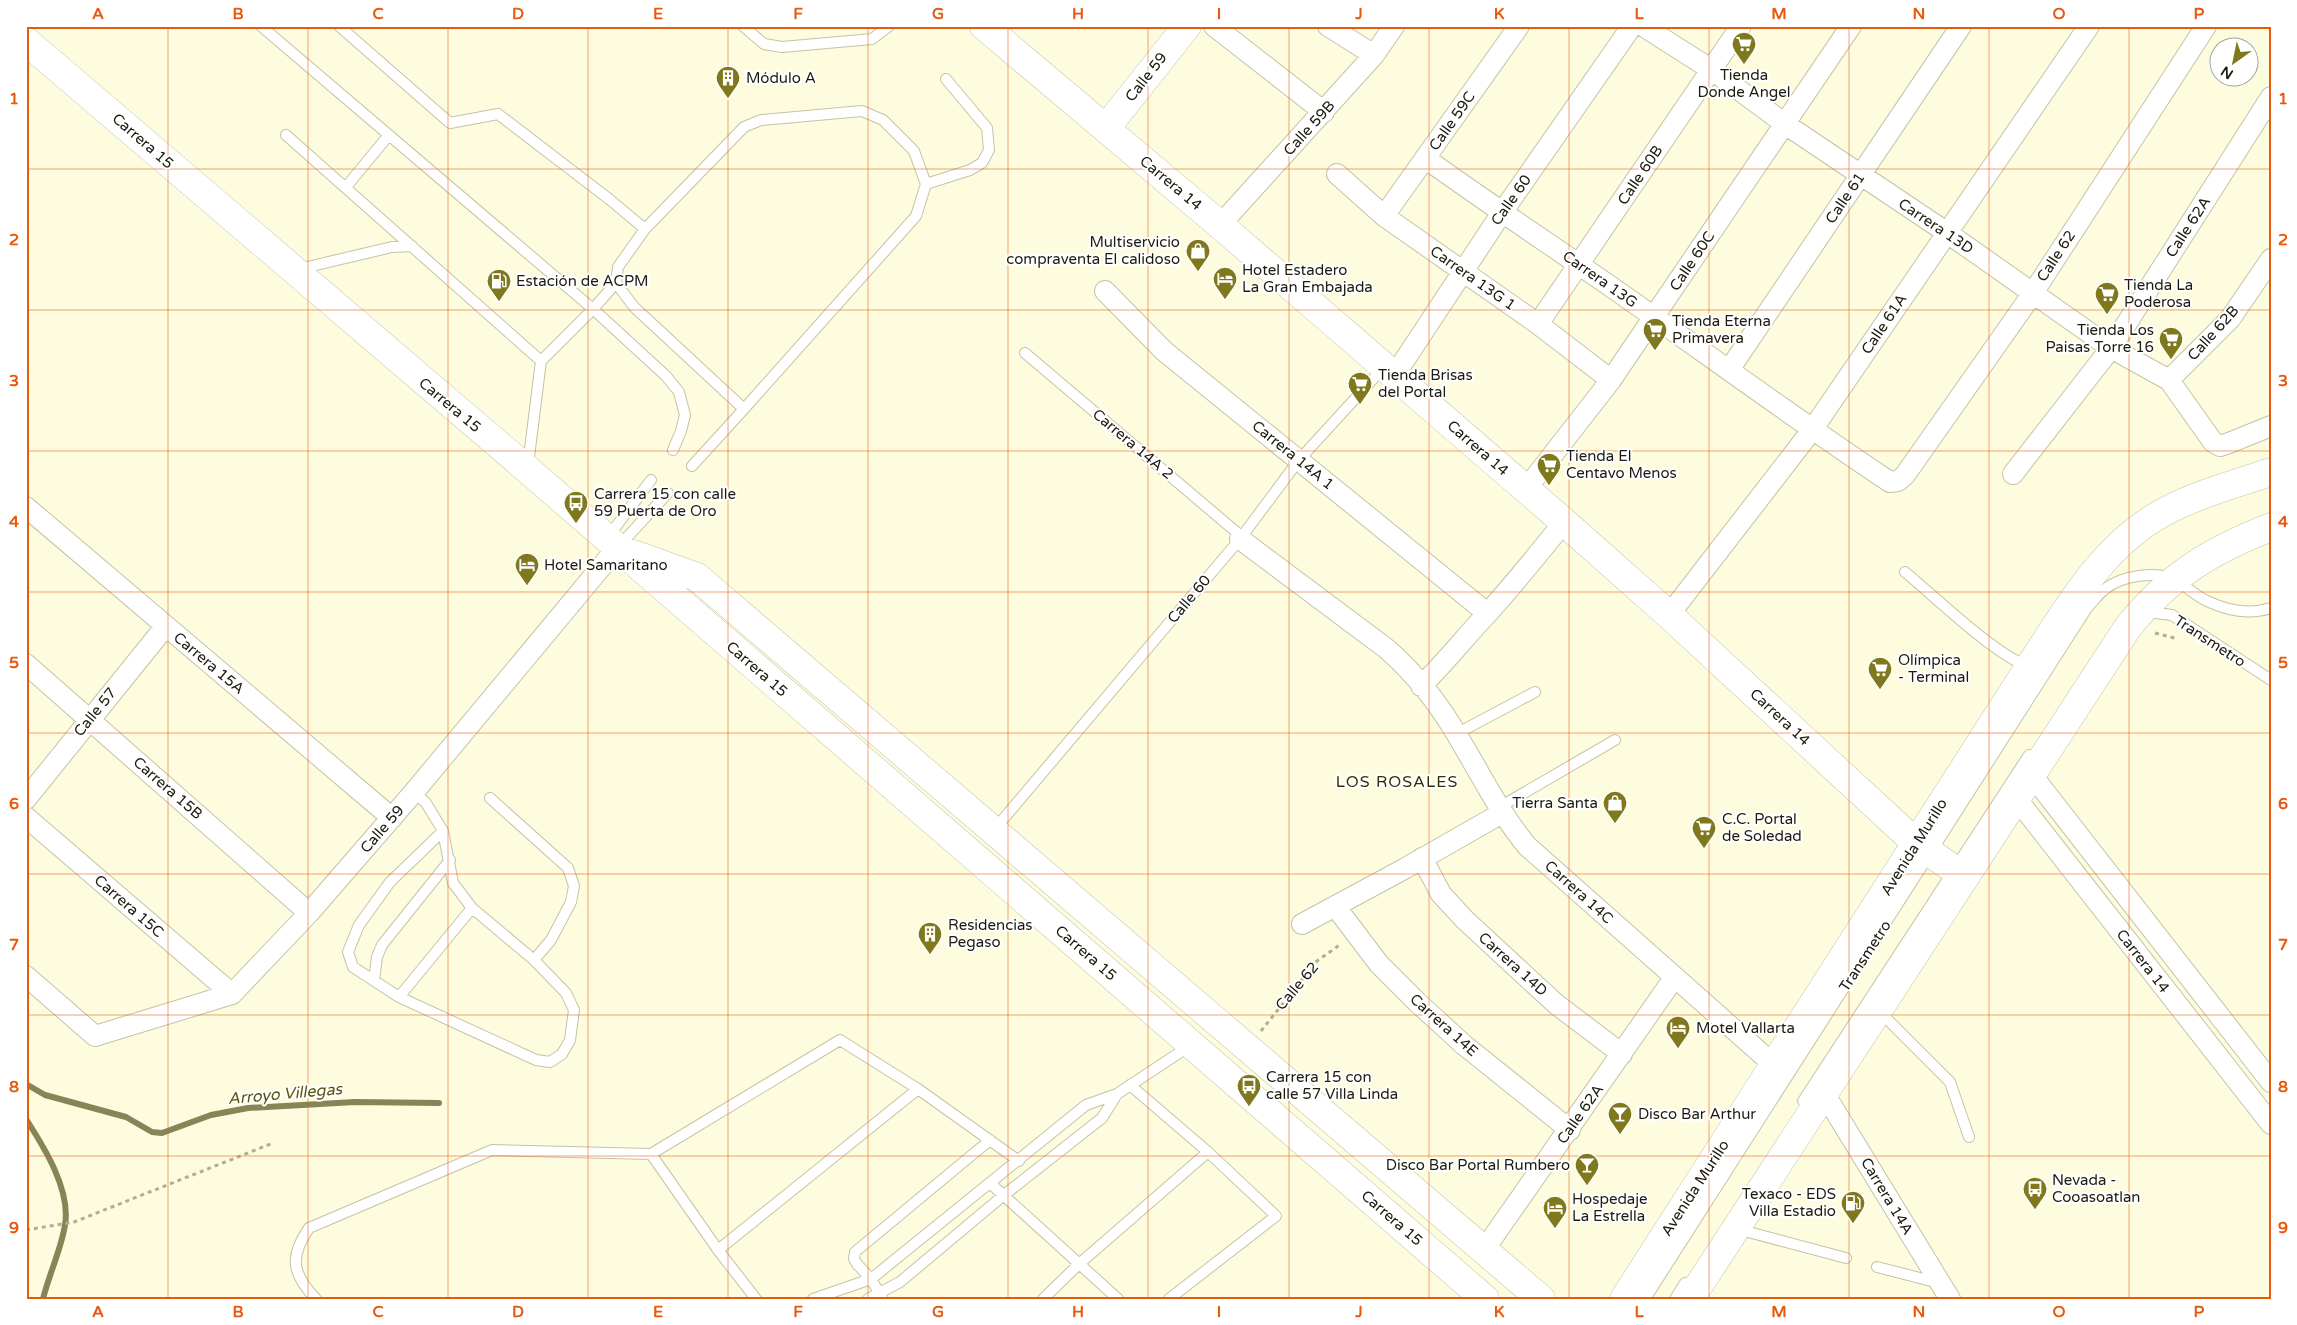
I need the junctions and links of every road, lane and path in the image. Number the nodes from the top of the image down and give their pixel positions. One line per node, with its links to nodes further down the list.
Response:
1 (262, 26): 27 (lane)
2 (339, 26): 36 (lane)
3 (743, 26): 4 (lane)
4 (889, 26)
5 (984, 26): 25 (main road, Carrera 14)
6 (1187, 26): 25 (main road, Calle 59)
7 (1214, 26): 23 (street)
8 (1328, 26): 19 (street)
9 (1394, 26): 19 (street, Calle 59B)
10 (1520, 26): 28 (street, Calle 59C)
11 (1632, 26): 33 (street, Calle 60)
12 (1643, 26): 20 (street, Carrera 13D)
13 (1741, 26): 20 (street, Calle 60B)
14 (1851, 26): 24 (street, Calle 60C)
15 (1961, 26): 30 (street, Calle 61)
16 (2089, 26): 37 (street, Calle 61A)
17 (2206, 26): 45 (street, Calle 62)
18 (26, 41): 41 (main road, Carrera 15)
19 (1374, 55): 23 (street, Calle 59B)
20 (1712, 70): 24 (street, Carrera 13D); 40 (street, Calle 60B)
21 (946, 79): 31 (lane)
22 (2271, 97): 49 (street, Calle 62A)
23 (1324, 112): 35 (street, Calle 59B)
24 (1785, 124): 30 (street, Carrera 13D); 47 (street, Calle 60C)
25 (1106, 128): 35 (main road, Carrera 14)
26 (286, 135): 32 (lane)
27 (388, 136): 32 (lane); 46 (lane)
28 (1425, 158): 33 (street, Carrera 13G); 34 (street, Calle 59C)
29 (1337, 174): 34 (street, Carrera 13G 1)
30 (1860, 175): 37 (street, Carrera 13D); 52 (street, Calle 61)
31 (926, 184): 36 (lane); 56 (lane)
32 (346, 188): 38 (lane)
33 (1501, 214): 40 (street, Carrera 13G); 42 (street, Calle 60)
34 (1384, 216): 42 (street, Carrera 13G 1)
35 (1220, 225): 53 (main road, Carrera 14)
36 (645, 229): 43 (lane)
37 (1946, 232): 45 (street, Carrera 13D); 58 (street, Calle 61A)
38 (412, 246): 41 (lane); 51 (lane)
39 (2271, 259): 55 (street, Calle 62B)
40 (1579, 264): 47 (street, Carrera 13G); 48 (street, Calle 60B)
41 (293, 270): 62 (main road, Carrera 15)
42 (1463, 272): 48 (street, Carrera 13G 1); 53 (street, Calle 60)
43 (616, 283): 46 (lane); 56 (lane)
44 (1105, 291): 60 (street, Carrera 14A 1)
45 (2033, 293): 49 (street, Carrera 13D); 66 (street, Calle 62)
46 (594, 310): 51 (lane); 59 (lane)
47 (1654, 317): 52 (street, Carrera 13G); 54 (street, Calle 60C)
48 (1538, 324): 54 (street, Carrera 13G 1)
49 (2111, 348): 55 (street, Carrera 13D); 64 (street, Calle 62A)
50 (1025, 353): 72 (lane, Carrera 14A 2)
51 (541, 361): 62 (lane)
52 (1729, 370): 58 (street, Carrera 13G)
53 (1389, 371): 60 (lane, Calle 60); 67 (main road, Carrera 14)
54 (1611, 380): 67 (street, Calle 60C)
55 (2169, 380): 57 (street, Carrera 13D)
56 (744, 409): 61 (lane)
57 (2271, 426)
58 (1812, 430): 66 (street, Carrera 13G); 81 (street, Calle 61A)
59 (673, 450)
60 (1299, 460): 72 (lane, Calle 60); 80 (street, Carrera 14A 1)
61 (692, 466)
62 (528, 471): 73 (main road, Carrera 15)
63 (2271, 472): 85 (main road, Avenida Murillo)
64 (2013, 474)
65 (651, 480): 73 (lane)
66 (1898, 481)
67 (1526, 489): 70 (main road, Carrera 14)
68 (668, 493): 73 (lane)
69 (26, 508): 83 (street, Carrera 15A)
70 (1564, 522): 80 (street); 81 (main road, Carrera 14)
71 (2271, 527): 76 (main road, Avenida Murillo)
72 (1240, 537): 87 (street, Carrera 14A 2); 104 (lane, Calle 60)
73 (612, 544): 75 (main road); 77 (main road, Carrera 15); 96 (street, Calle 59)
74 (1905, 572): 85 (lane)
75 (697, 577): 77 (main road); 90 (main road, Carrera 15)
76 (2174, 579): 78 (lane, Transmetro); 79 (main road, Avenida Murillo); 107 (lane, Transmetro)
77 (678, 600): 94 (main road, Carrera 15)
78 (2271, 608)
79 (2141, 611): 82 (lane); 86 (lane, Transmetro); 95 (main road, Avenida Murillo)
80 (1487, 613): 87 (street)
81 (1669, 615): 107 (main road, Carrera 14)
82 (2116, 624)
83 (165, 627): 89 (street, Calle 57); 102 (street, Carrera 15A)
84 (26, 664): 89 (street, Carrera 15B)
85 (2029, 668): 107 (main road, Avenida Murillo)
86 (2271, 680)
87 (1421, 686): 91 (street, Carrera 14C)
88 (1535, 692): 91 (lane)
89 (89, 719): 99 (street, Calle 57); 110 (street, Carrera 15B)
90 (877, 731): 94 (main road); 104 (main road, Carrera 15)
91 (1456, 734): 100 (street, Carrera 14C)
92 (1615, 740): 100 (lane)
93 (2034, 746): 107 (lane, Transmetro)
94 (857, 755): 121 (main road, Carrera 15)
95 (2031, 774): 98 (main road, Avenida Murillo); 125 (street, Carrera 14)
96 (414, 792): 102 (street, Calle 59); 103 (lane)
97 (490, 798): 113 (lane)
98 (2016, 798): 107 (main road, Avenida Murillo); 131 (street, Carrera 14)
99 (26, 799)
100 (1500, 810): 105 (street); 115 (street, Carrera 14C)
101 (26, 817): 117 (street, Carrera 15C)
102 (392, 818): 110 (street, Calle 59)
103 (443, 831): 106 (lane); 116 (lane)
104 (993, 831): 120 (main road, Carrera 15)
105 (1422, 858): 108 (street); 123 (street, Carrera 14D)
106 (450, 860): 109 (lane); 116 (lane)
107 (1941, 860): 119 (main road, Avenida Murillo); 124 (main road, Avenida Murillo); 130 (lane, Transmetro); 162 (lane, Transmetro)
108 (1334, 906): 111 (street); 112 (street, Carrera 14E)
109 (472, 908): 113 (lane); 118 (lane)
110 (309, 913): 117 (street, Calle 59)
111 (1302, 924)
112 (1355, 933): 122 (path, Calle 62); 132 (street, Carrera 14E)
113 (534, 960): 118 (lane)
114 (26, 976): 117 (street, Calle 59)
115 (1674, 978): 123 (street, Calle 62A); 124 (street, Carrera 14C)
116 (374, 980): 118 (lane)
117 (232, 994)
118 (399, 996)
119 (1878, 1010): 128 (main road, Avenida Murillo); 133 (lane)
120 (1214, 1019): 121 (main road); 122 (main road, Carrera 15)
121 (1192, 1045): 126 (lane); 159 (main road, Carrera 15)
122 (1247, 1048): 144 (main road, Carrera 15)
123 (1622, 1054): 132 (street, Calle 62A)
124 (1774, 1065): 161 (main road, Avenida Murillo)
125 (2271, 1082)
126 (1130, 1085): 129 (lane); 136 (lane)
127 (918, 1089): 134 (lane); 137 (lane); 143 (lane)
128 (1824, 1093): 141 (main road, Avenida Murillo); 150 (street, Carrera 14A)
129 (1117, 1094): 138 (lane); 140 (lane)
130 (1799, 1107)
131 (2271, 1124)
132 (1570, 1130): 144 (street, Calle 62A)
133 (1970, 1136)
134 (990, 1140): 138 (lane); 148 (lane)
135 (273, 1143): 142 (path)
136 (1208, 1152): 146 (lane); 158 (lane)
137 (651, 1154): 143 (lane); 152 (lane)
138 (1019, 1161): 139 (lane)
139 (990, 1183): 140 (lane); 148 (lane)
140 (1004, 1194): 146 (lane); 151 (lane)
141 (1736, 1229): 145 (lane); 149 (main road, Avenida Murillo)
142 (26, 1230)
143 (718, 1250): 153 (lane)
144 (1484, 1250): 160 (main road, Carrera 15)
145 (1846, 1258)
146 (1079, 1264): 156 (lane); 157 (lane)
147 (1877, 1267): 150 (lane)
148 (871, 1279): 151 (lane); 154 (lane)
149 (1691, 1286): 163 (lane)
150 (1945, 1291)
151 (882, 1296): 155 (lane)
152 (316, 1299)
153 (756, 1299)
154 (813, 1299)
155 (868, 1299)
156 (1043, 1299)
157 (1118, 1299)
158 (1169, 1299)
159 (1485, 1299)
160 (1541, 1299)
161 (1624, 1299)
162 (1645, 1299)
163 (1675, 1299)

